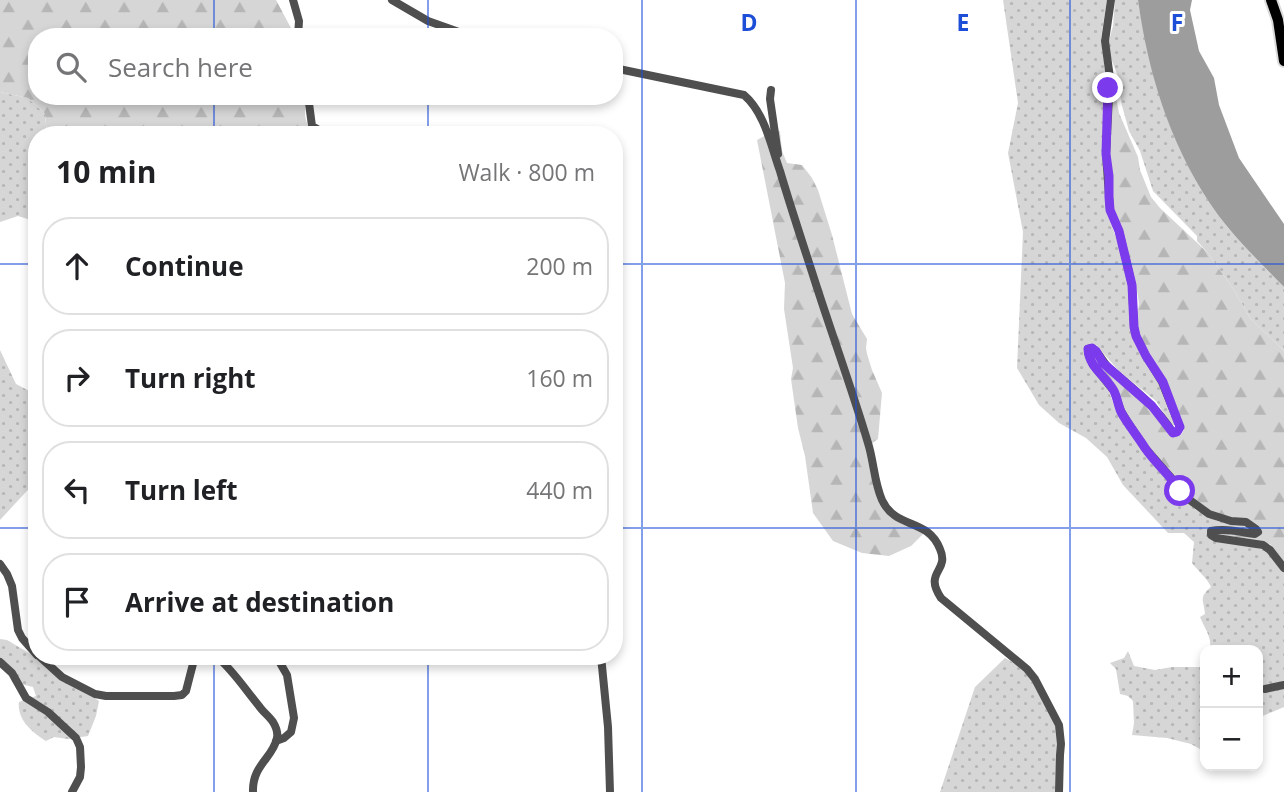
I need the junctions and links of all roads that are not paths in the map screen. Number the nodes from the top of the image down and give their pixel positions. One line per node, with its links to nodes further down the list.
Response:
1 (293, 0): 5 (street)
2 (392, 0): 6 (street)
3 (1111, 0): 15 (street)
4 (1271, 0): 7 (highway)
5 (299, 28)
6 (448, 28)
7 (1282, 40): 8 (highway)
8 (1284, 61)
9 (623, 70): 13 (street)
10 (771, 90): 13 (street)
11 (310, 105): 12 (street)
12 (313, 126)
13 (779, 170): 29 (street)
14 (0, 564): 16 (street)
15 (1284, 568)
16 (28, 644)
17 (0, 662): 26 (street)
18 (49, 665): 19 (street)
19 (193, 665)
20 (227, 665): 25 (street)
21 (281, 665): 25 (street)
22 (602, 665): 28 (street)
23 (1284, 685): 24 (street)
24 (1265, 689)
25 (276, 741): 27 (street)
26 (72, 792)
27 (253, 792)
28 (610, 792)
29 (1059, 792)

